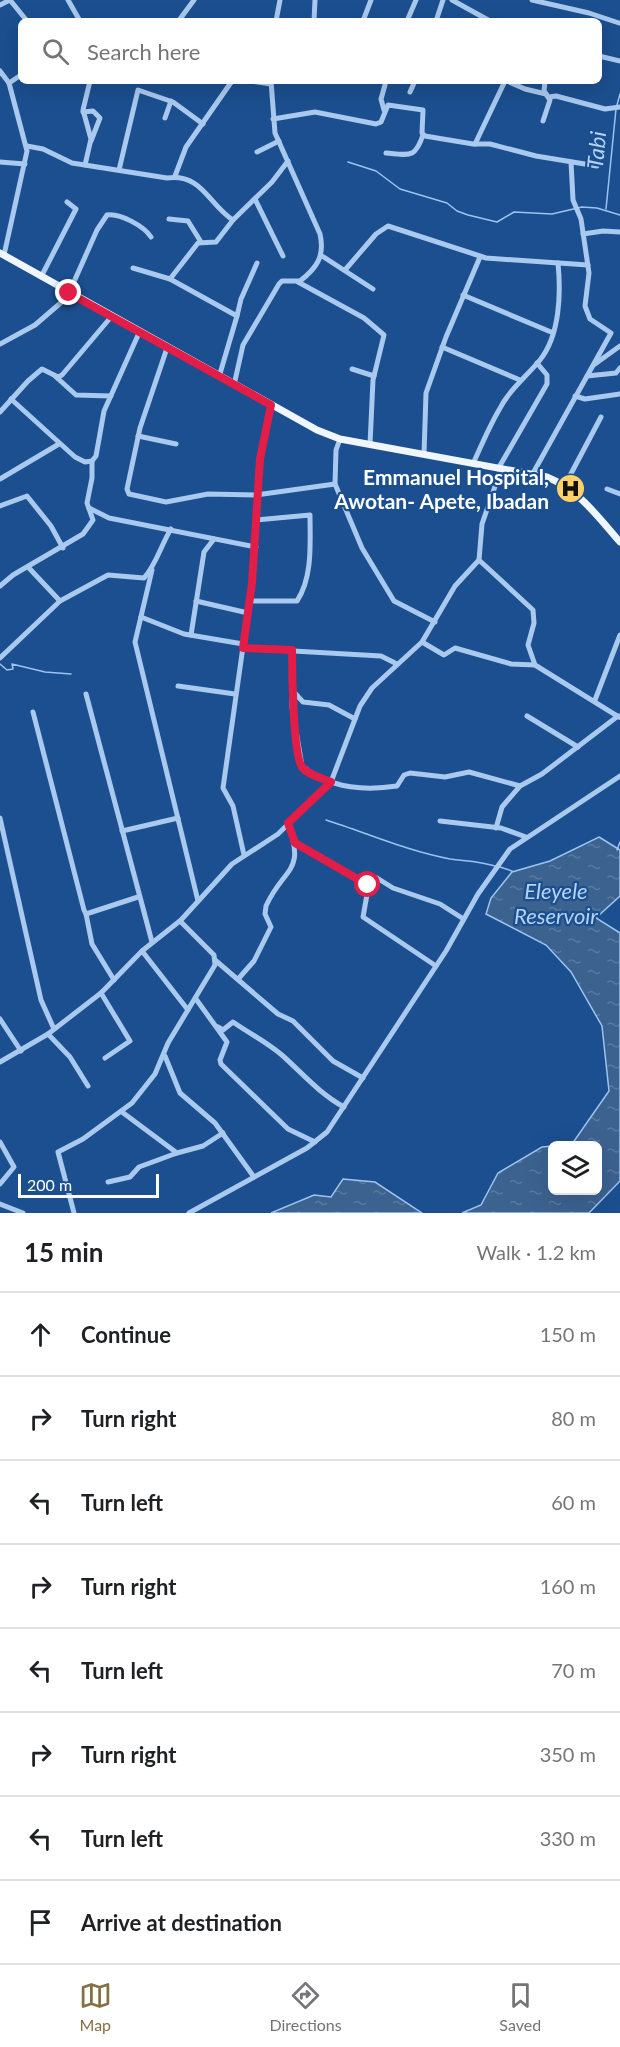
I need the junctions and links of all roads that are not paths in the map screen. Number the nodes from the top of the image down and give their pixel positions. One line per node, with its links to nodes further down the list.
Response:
1 (68, 0): 12 (street)
2 (194, 0): 13 (street)
3 (280, 0): 14 (street)
4 (315, 0): 15 (street)
5 (369, 0): 16 (street)
6 (416, 0): 17 (street)
7 (443, 0): 18 (street)
8 (453, 0): 19 (street)
9 (532, 0): 20 (street)
10 (0, 6): 11 (street)
11 (25, 18)
12 (78, 18)
13 (181, 18)
14 (277, 18)
15 (314, 18)
16 (364, 18)
17 (408, 18)
18 (437, 18)
19 (485, 18)
20 (619, 23)
21 (602, 57): 22 (street)
22 (620, 61)
23 (0, 71): 25 (street)
24 (18, 77): 25 (street)
25 (9, 83): 48 (street)
26 (89, 84): 39 (street)
27 (230, 84): 43 (street)
28 (271, 84): 41 (street)
29 (414, 84): 34 (street)
30 (505, 84): 47 (street)
31 (513, 84): 35 (street)
32 (544, 84): 35 (street)
33 (385, 85): 38 (street)
34 (410, 93)
35 (547, 95): 37 (street); 42 (street)
36 (171, 101): 40 (street); 43 (street); 57 (street)
37 (620, 107)
38 (384, 110): 41 (street); 44 (street)
39 (83, 112): 46 (street); 46 (street)
40 (165, 118)
41 (273, 119): 45 (street)
42 (543, 121)
43 (203, 124): 58 (street)
44 (423, 135): 47 (street); 50 (street)
45 (279, 141): 49 (street); 51 (street)
46 (91, 142): 55 (street)
47 (475, 144): 53 (street)
48 (27, 146): 54 (street); 55 (street)
49 (257, 152)
50 (386, 153)
51 (288, 161): 59 (street); 69 (street)
52 (0, 162): 54 (street)
53 (571, 162): 56 (street); 64 (street)
54 (25, 164): 67 (street)
55 (85, 165): 57 (street)
56 (597, 166)
57 (119, 170): 58 (street)
58 (176, 176): 62 (street)
59 (255, 199): 62 (street); 68 (street)
60 (67, 201): 76 (street)
61 (169, 219): 66 (street)
62 (233, 220): 66 (street)
63 (620, 232): 64 (street)
64 (584, 234): 73 (street)
65 (151, 237): 80 (street)
66 (201, 242): 77 (street)
67 (2, 254): 76 (main road)
68 (283, 256)
69 (322, 256): 75 (street); 78 (street)
70 (480, 257): 72 (street); 75 (street); 81 (street)
71 (257, 263): 82 (street)
72 (558, 263): 73 (street); 85 (street)
73 (588, 264): 91 (street)
74 (133, 268): 77 (street)
75 (345, 270): 79 (street)
76 (41, 277): 80 (main road)
77 (170, 279): 82 (street)
78 (298, 282): 95 (street); 99 (street)
79 (373, 289)
80 (70, 294): 83 (main road); 86 (street)
81 (463, 295): 85 (street); 88 (street)
82 (237, 316): 97 (street)
83 (111, 317): 84 (main road); 94 (street)
84 (139, 333): 89 (main road); 101 (street)
85 (551, 333): 90 (street)
86 (0, 344)
87 (620, 346): 91 (street)
88 (442, 347): 98 (street); 112 (street)
89 (168, 348): 97 (main road); 107 (street)
90 (537, 363): 98 (street); 115 (street)
91 (594, 364): 96 (street)
92 (352, 369): 95 (street)
93 (620, 369): 96 (street)
94 (54, 375): 101 (street); 103 (street)
95 (374, 376): 111 (street)
96 (587, 376): 102 (street)
97 (219, 377): 99 (main road)
98 (520, 380): 114 (street)
99 (234, 385): 104 (main road)
100 (620, 394): 102 (street)
101 (111, 396): 113 (street)
102 (575, 396): 116 (street)
103 (11, 399): 105 (street); 109 (street)
104 (271, 405): 108 (main road); 122 (street)
105 (0, 412)
106 (601, 417): 119 (street)
107 (138, 436): 110 (street); 122 (street)
108 (340, 439): 111 (main road); 118 (street)
109 (59, 444): 113 (street); 117 (street)
110 (176, 444)
111 (370, 444): 112 (main road)
112 (424, 454): 114 (main road)
113 (92, 461): 124 (street)
114 (473, 464): 115 (main road)
115 (500, 469): 116 (main road); 131 (street)
116 (532, 475): 119 (main road)
117 (0, 479)
118 (334, 484): 122 (street); 140 (street)
119 (565, 485): 128 (main road)
120 (608, 489): 121 (street)
121 (620, 494)
122 (256, 495): 125 (street)
123 (0, 506): 130 (street)
124 (88, 507): 126 (street); 130 (street)
125 (256, 520): 129 (street); 137 (street)
126 (171, 530): 127 (street); 133 (street)
127 (214, 539): 129 (street); 136 (street)
128 (620, 542)
129 (256, 547): 137 (street)
130 (63, 548): 132 (street)
131 (478, 560): 140 (street); 148 (street)
132 (28, 567): 134 (street); 135 (street)
133 (152, 570): 135 (street); 139 (street)
134 (1, 583)
135 (60, 601): 146 (street)
136 (196, 601): 138 (street); 141 (street)
137 (250, 601): 138 (street)
138 (248, 613): 144 (street)
139 (141, 616): 141 (street); 163 (street)
140 (435, 622): 143 (street)
141 (190, 635): 144 (street)
142 (620, 635): 153 (street)
143 (422, 642): 147 (street); 148 (street)
144 (243, 646): 145 (street); 152 (street)
145 (292, 650): 147 (street); 150 (street)
146 (0, 658)
147 (397, 663): 157 (street)
148 (534, 665): 153 (street)
149 (178, 686): 152 (street)
150 (292, 690): 157 (street); 160 (street)
151 (86, 694): 167 (street)
152 (235, 694): 172 (street)
153 (595, 700): 156 (street)
154 (33, 712): 176 (street)
155 (527, 716): 158 (street)
156 (619, 717): 158 (street)
157 (355, 719): 160 (street)
158 (578, 747): 161 (street)
159 (620, 776): 168 (street)
160 (331, 782): 161 (street); 165 (street)
161 (520, 786): 166 (street)
162 (0, 818): 170 (street)
163 (178, 818): 167 (street); 175 (street)
164 (440, 821): 166 (street)
165 (288, 823): 169 (street); 172 (street)
166 (496, 828): 168 (street)
167 (122, 831): 174 (street)
168 (526, 837): 177 (street)
169 (295, 843): 182 (street); 183 (street)
170 (8, 846): 171 (street); 190 (street)
171 (0, 848)
172 (244, 855): 175 (street)
173 (377, 878): 177 (street)
174 (138, 897): 176 (street); 179 (street)
175 (198, 901): 178 (street)
176 (86, 914): 184 (street)
177 (462, 918): 182 (street)
178 (180, 921): 179 (street); 181 (street)
179 (152, 942): 180 (street)
180 (142, 951): 184 (street); 187 (street)
181 (215, 960): 183 (street); 186 (street)
182 (436, 966): 196 (street)
183 (239, 978): 196 (street)
184 (114, 980): 185 (street)
185 (101, 993): 190 (street); 194 (street)
186 (196, 999): 187 (street); 189 (street)
187 (188, 1010): 193 (street)
188 (0, 1019): 192 (street)
189 (216, 1027): 198 (street); 202 (street)
190 (54, 1029): 191 (street)
191 (48, 1034): 192 (street); 197 (street)
192 (21, 1051): 195 (street)
193 (165, 1056): 199 (street); 200 (street)
194 (105, 1058)
195 (0, 1062)
196 (363, 1078): 198 (street)
197 (88, 1086)
198 (344, 1107): 202 (street)
199 (122, 1112): 203 (street); 209 (street)
200 (223, 1133): 203 (street); 204 (street)
201 (0, 1142): 206 (street)
202 (315, 1142): 204 (street)
203 (177, 1153): 205 (street)
204 (254, 1177): 210 (street)
205 (108, 1182)
206 (0, 1184)
207 (0, 1204): 208 (street)
208 (23, 1213)
209 (74, 1213)
210 (189, 1213)

